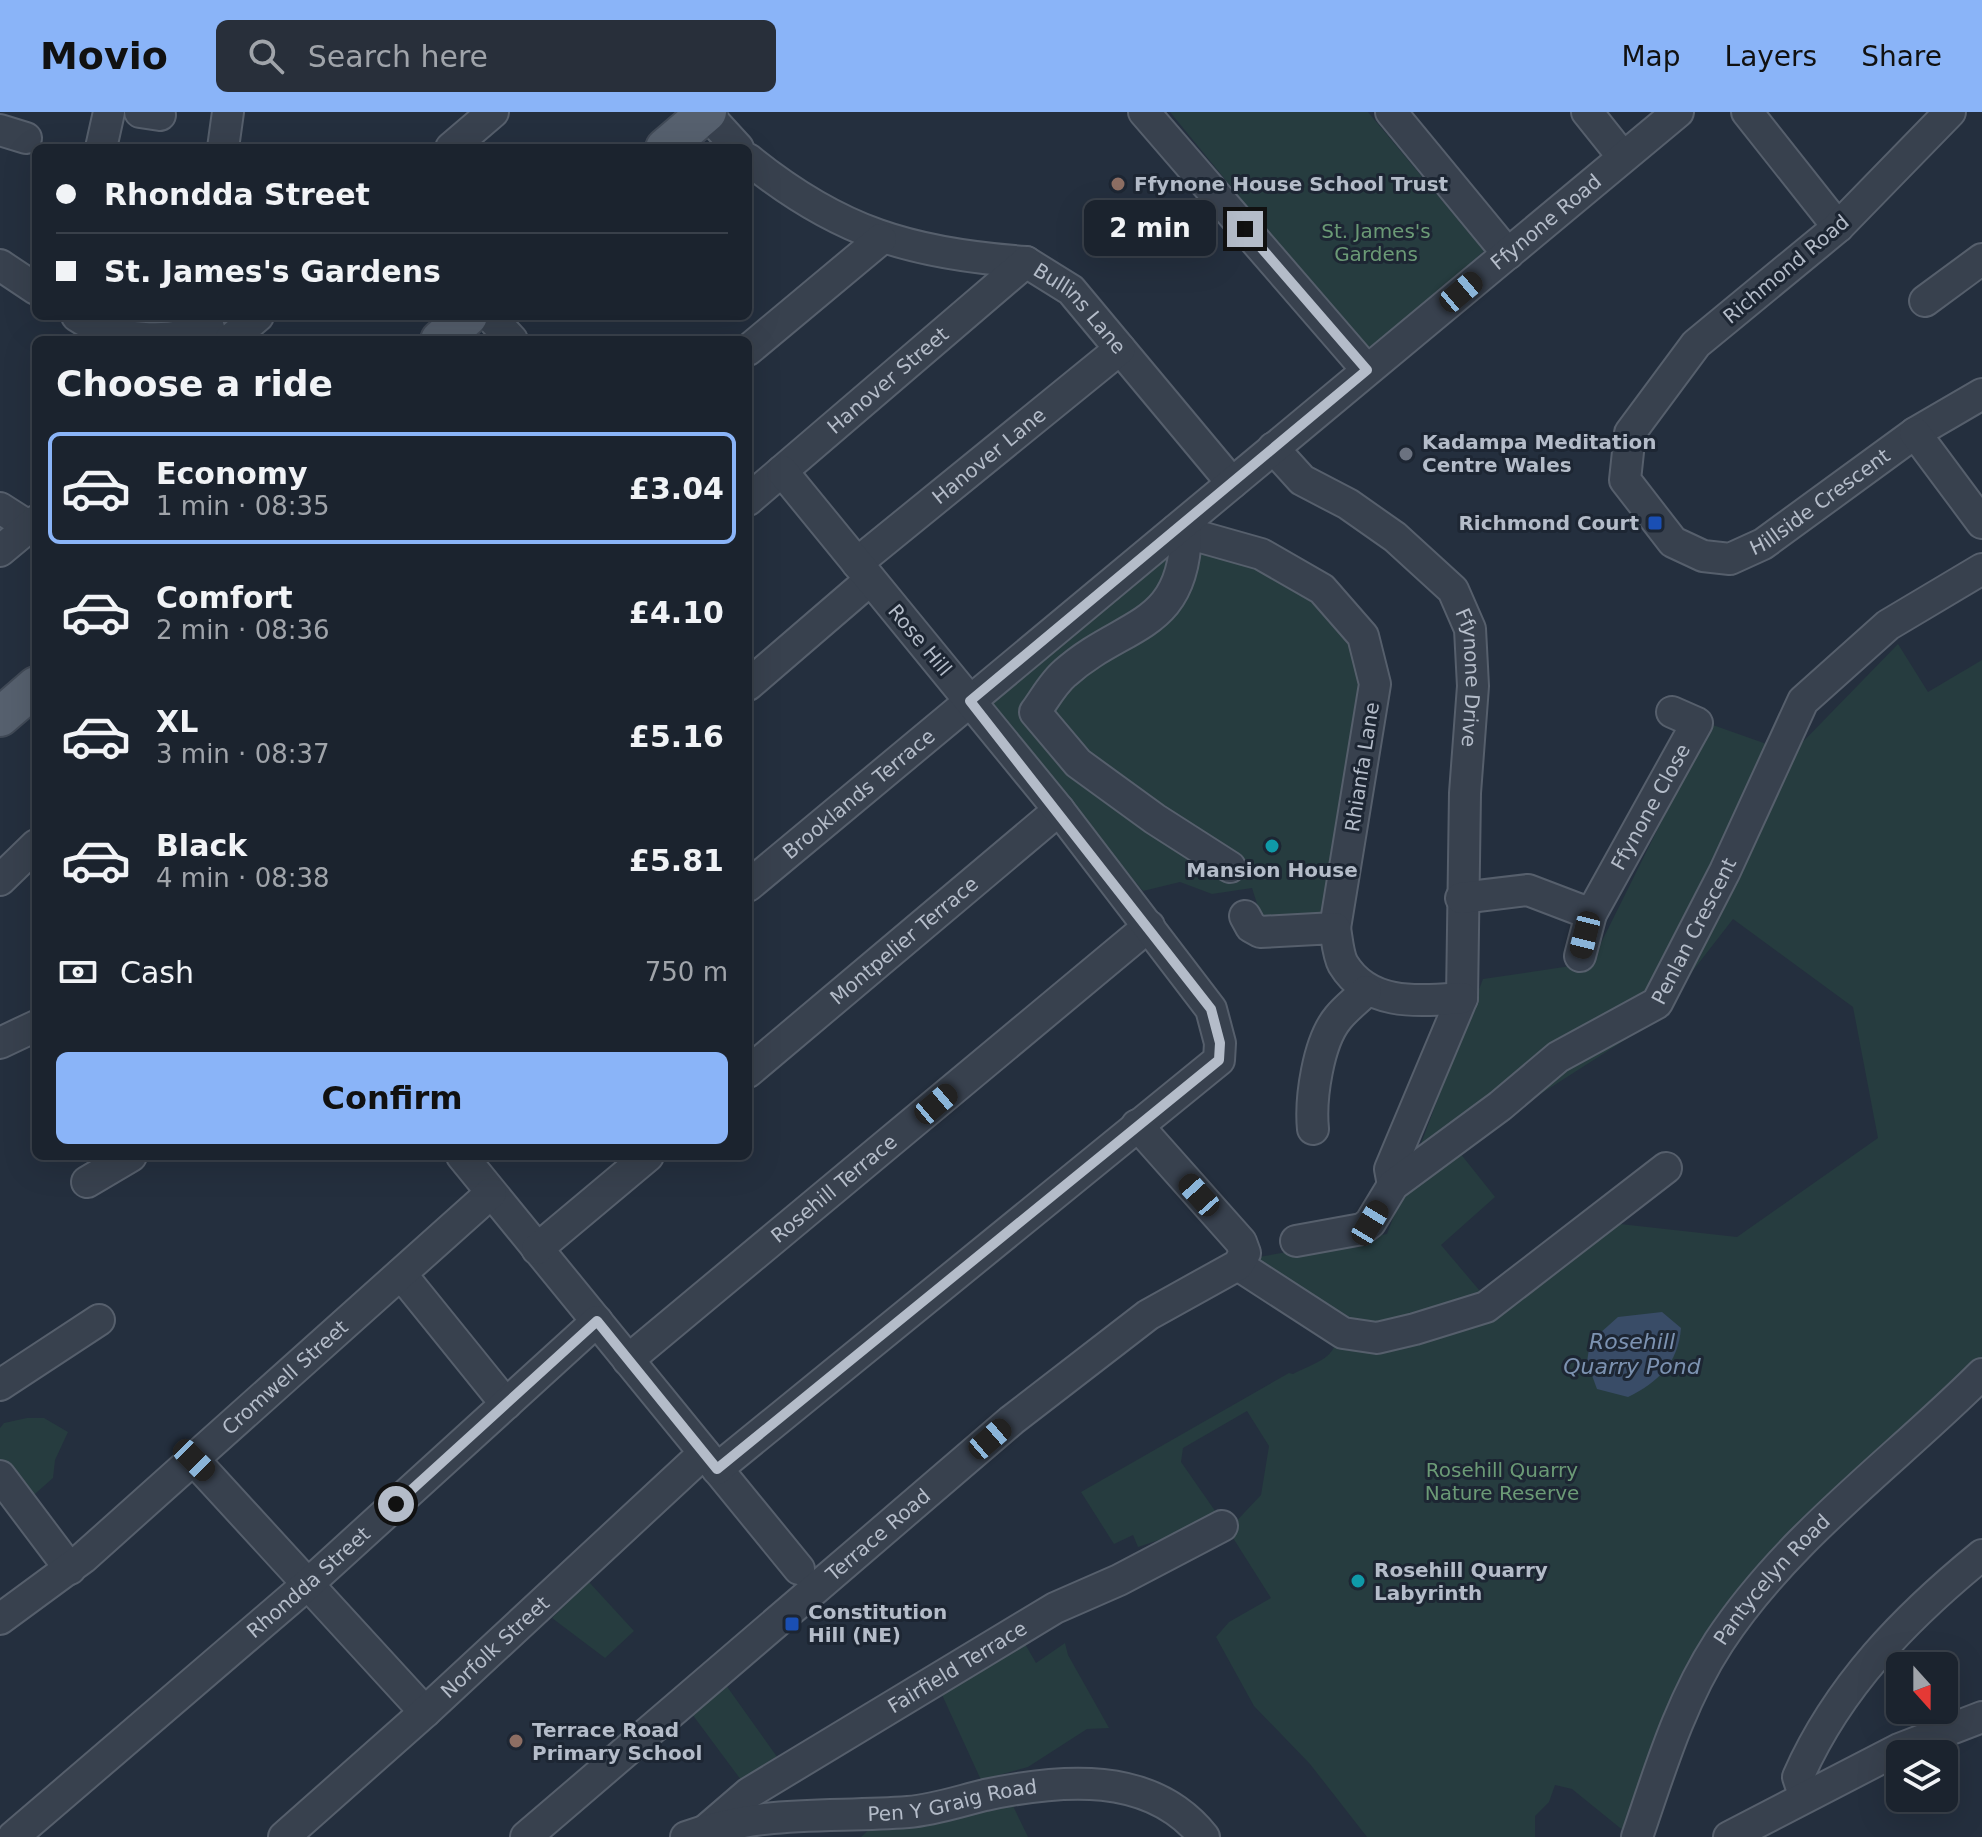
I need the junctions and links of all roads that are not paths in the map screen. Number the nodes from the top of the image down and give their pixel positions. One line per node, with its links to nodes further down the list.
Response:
1 (109, 112): 11 (street)
2 (228, 112): 12 (street)
3 (493, 112): 13 (street)
4 (706, 112): 14 (main road); 15 (street)
5 (1144, 112): 37 (street)
6 (1391, 112): 20 (street)
7 (1587, 112): 16 (street)
8 (1678, 112): 16 (street, Ffynone Road)
9 (1747, 112): 18 (street)
10 (1950, 112): 18 (street, Richmond Road)
11 (102, 144)
12 (224, 144)
13 (456, 144)
14 (670, 144)
15 (734, 144)
16 (1623, 157): 20 (street, Ffynone Road)
17 (752, 162): 19 (street, Bullins Lane)
18 (1838, 227): 39 (street, Richmond Road)
19 (881, 239): 22 (street, Bullins Lane); 35 (street)
20 (1508, 254): 37 (street, Ffynone Road)
21 (1982, 259): 25 (street)
22 (1026, 262): 36 (street, Bullins Lane); 42 (street, Hanover Street)
23 (0, 265): 24 (street)
24 (32, 286)
25 (1925, 301)
26 (83, 320): 31 (street)
27 (247, 320): 30 (street)
28 (463, 320): 33 (main road)
29 (494, 320): 34 (street)
30 (216, 331): 32 (street)
31 (131, 336)
32 (195, 336)
33 (445, 336)
34 (508, 336)
35 (752, 347)
36 (1120, 349): 43 (street, Bullins Lane); 52 (street, Hanover Lane)
37 (1367, 370): 41 (street, Ffynone Road)
38 (1982, 394): 40 (street, Hillside Crescent)
39 (1630, 433): 40 (street, Hillside Crescent)
40 (1915, 433): 46 (street)
41 (1273, 448): 43 (street, Ffynone Road); 63 (street, Ffynone Drive)
42 (782, 471): 44 (street, Hanover Street); 52 (street, Rose Hill)
43 (1232, 483): 49 (street, Ffynone Road)
44 (752, 497)
45 (0, 508): 47 (street)
46 (1982, 523)
47 (32, 525)
48 (32, 527): 50 (street)
49 (1181, 532): 55 (street, Ffynone Road); 60 (street); 67 (street, Rhianfa Lane)
50 (0, 551)
51 (1982, 569): 81 (street, Penlan Crescent)
52 (864, 572): 53 (street, Hanover Lane); 55 (street, Rose Hill)
53 (752, 681)
54 (32, 689): 57 (main road)
55 (970, 701): 58 (street, Rose Hill); 62 (street, Brooklands Terrace)
56 (1672, 712): 64 (street, Ffynone Close)
57 (0, 717)
58 (1059, 810): 66 (street, Rose Hill); 73 (street, Montpelier Terrace)
59 (32, 849): 61 (street)
60 (1230, 867)
61 (0, 880)
62 (752, 883)
63 (1461, 898): 64 (street); 70 (street, Ffynone Drive)
64 (1591, 914): 68 (street, Ffynone Close)
65 (1245, 916): 67 (street)
66 (1149, 926): 75 (street, Rose Hill); 89 (street, Rosehill Terrace)
67 (1335, 928): 69 (street)
68 (1580, 956)
69 (1366, 991): 70 (street); 74 (street)
70 (1462, 998): 81 (street)
71 (32, 1028): 72 (street)
72 (0, 1043)
73 (752, 1069)
74 (1303, 1114)
75 (1137, 1125): 85 (street); 94 (street, Norfolk Street)
76 (124, 1160): 80 (street)
77 (465, 1160): 82 (street)
78 (643, 1160): 84 (street)
79 (1666, 1168): 85 (street)
80 (87, 1182)
81 (1393, 1185): 83 (street, Penlan Crescent)
82 (491, 1193): 84 (street); 86 (street, Cromwell Street)
83 (1296, 1241)
84 (537, 1249): 88 (street)
85 (1242, 1259): 109 (street, Terrace Road)
86 (401, 1274): 92 (street); 93 (street, Cromwell Street)
87 (99, 1320): 91 (street)
88 (597, 1321): 89 (street); 92 (street, Rhondda Street)
89 (628, 1360): 94 (street)
90 (1982, 1374): 112 (street, Pantycelyn Road)
91 (0, 1385)
92 (506, 1404): 100 (street, Rhondda Street)
93 (194, 1460): 98 (street, Cromwell Street); 100 (street)
94 (711, 1461): 99 (street); 102 (street, Norfolk Street)
95 (0, 1476): 98 (street)
96 (1222, 1526): 106 (street, Fairfield Terrace)
97 (1982, 1555): 104 (street)
98 (70, 1569): 101 (street, Cromwell Street)
99 (799, 1569)
100 (308, 1584): 102 (street); 107 (street, Rhondda Street)
101 (0, 1619)
102 (425, 1712): 108 (street, Norfolk Street)
103 (1982, 1717): 104 (street)
104 (1804, 1795): 113 (street)
105 (853, 1814): 106 (street, Pen Y Graig Road); 110 (street); 111 (street, Pen Y Graig Road)
106 (696, 1833)
107 (13, 1837)
108 (284, 1837)
109 (526, 1837)
110 (832, 1837)
111 (1204, 1837)
112 (1637, 1837)
113 (1729, 1837)

